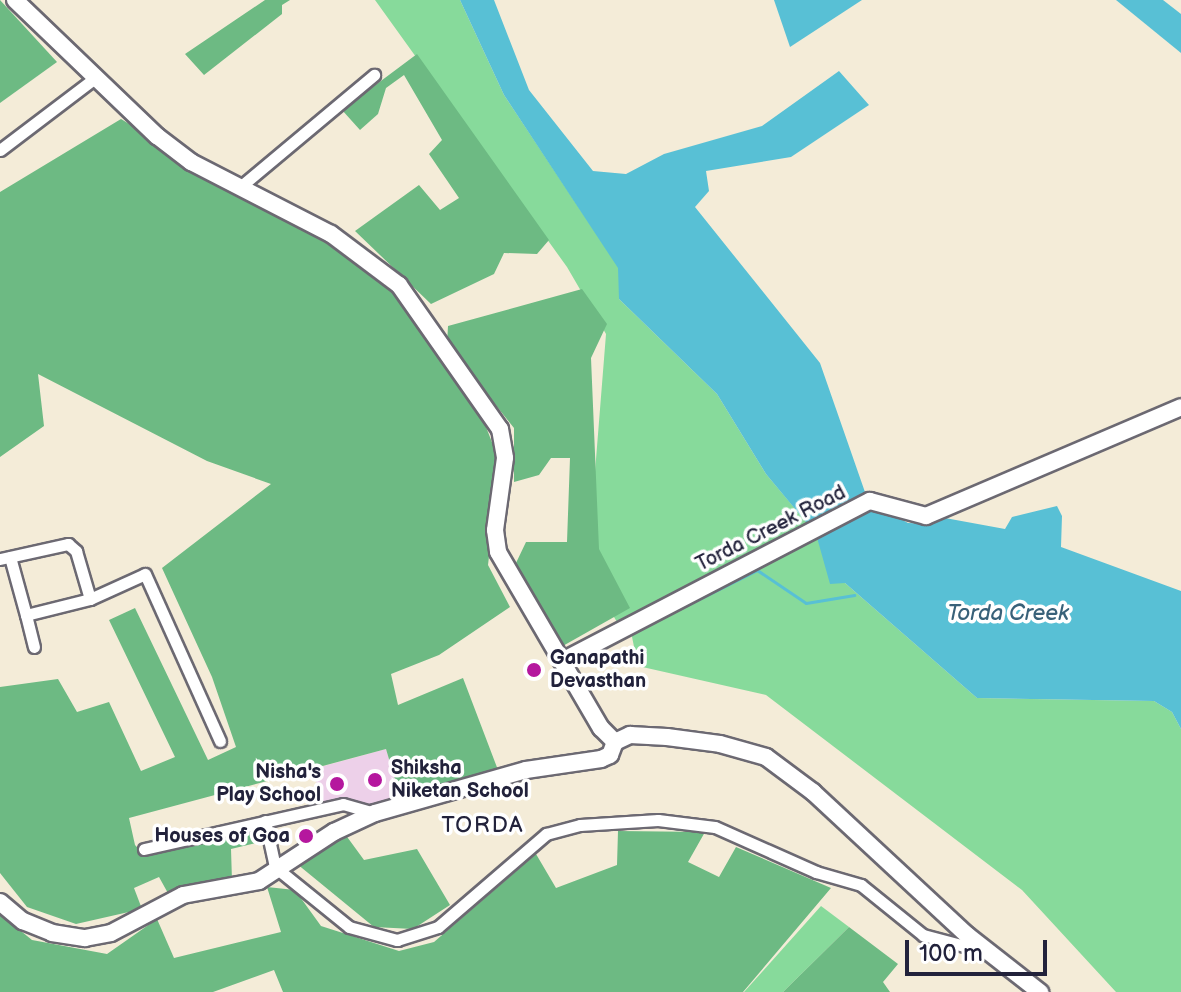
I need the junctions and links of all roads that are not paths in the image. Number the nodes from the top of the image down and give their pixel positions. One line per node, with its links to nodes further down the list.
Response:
1 (15, 0): 3 (street)
2 (374, 75): 5 (street)
3 (96, 77): 4 (street); 5 (street)
4 (0, 150)
5 (240, 187): 11 (street)
6 (1181, 407): 11 (street, Torda Creek Road)
7 (5, 558): 8 (street); 9 (street)
8 (90, 599): 9 (street); 12 (street)
9 (26, 615): 10 (street)
10 (34, 647)
11 (562, 661): 13 (street)
12 (220, 741)
13 (615, 742): 14 (street); 19 (street)
14 (375, 813): 15 (street); 17 (street)
15 (265, 821): 16 (street); 17 (street)
16 (144, 849)
17 (275, 867): 18 (street); 19 (street)
18 (0, 902)
19 (988, 952): 20 (street)
20 (1040, 992)

